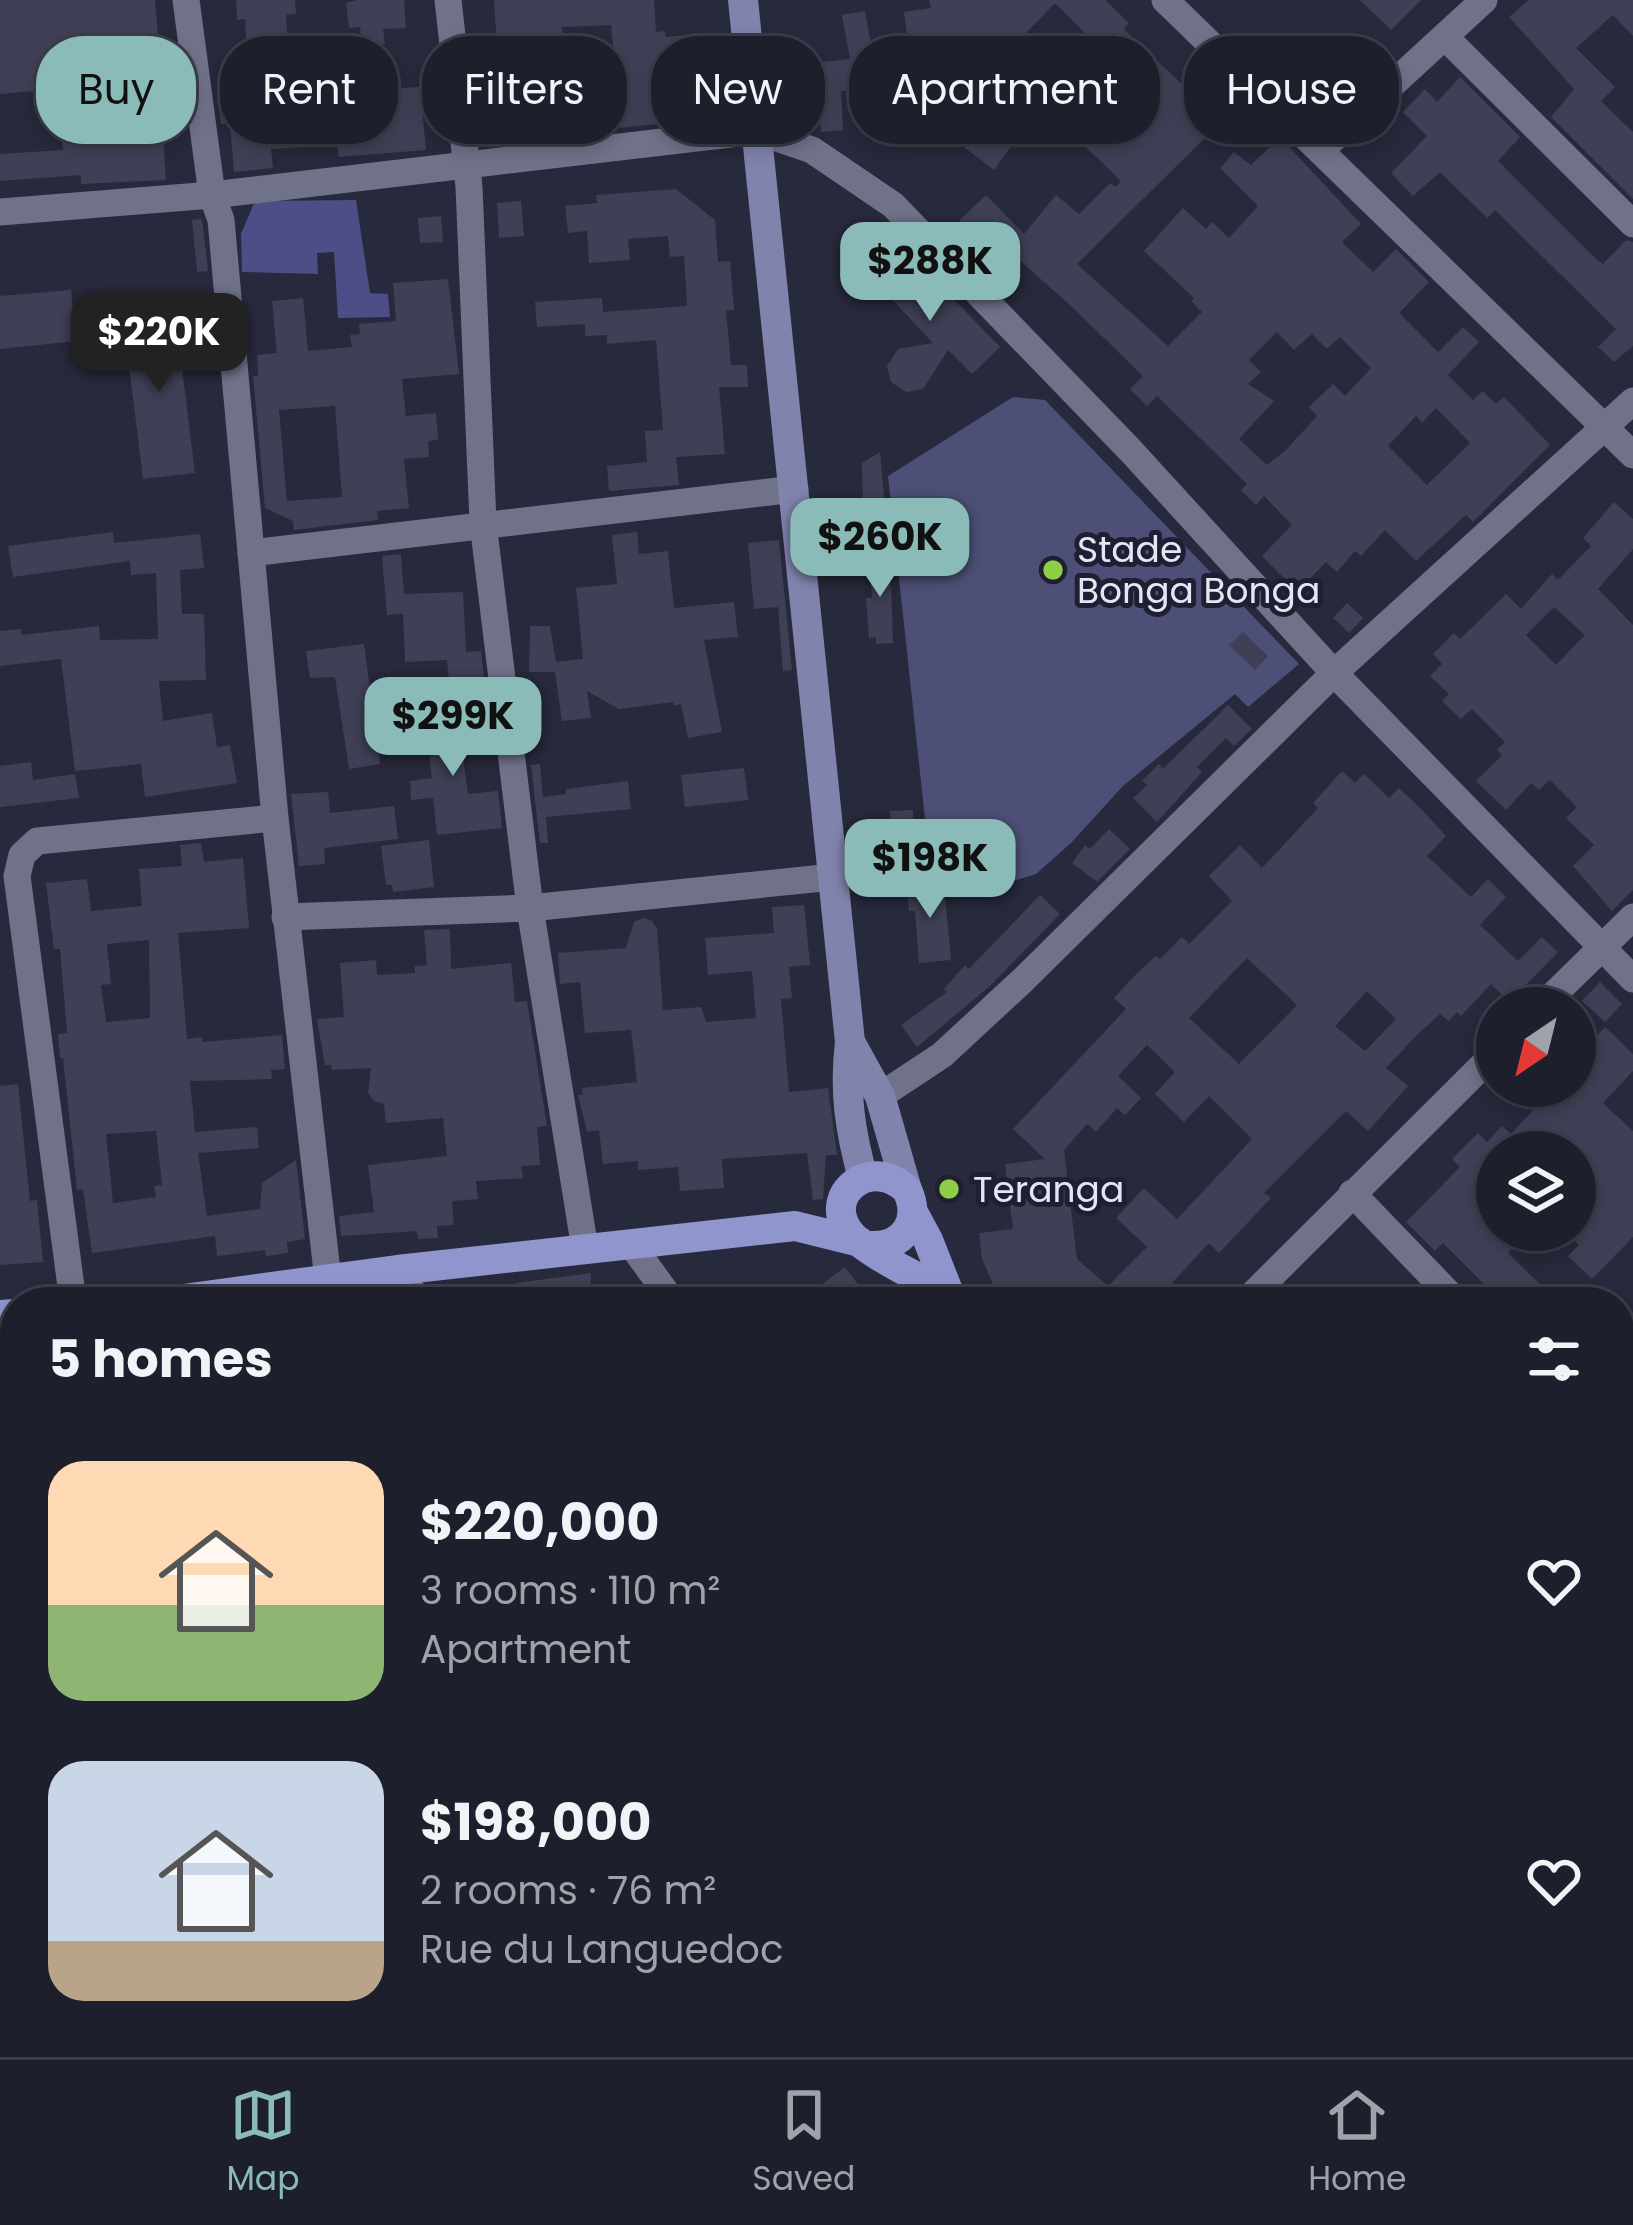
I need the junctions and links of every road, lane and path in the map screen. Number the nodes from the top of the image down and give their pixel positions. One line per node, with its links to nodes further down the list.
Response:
1 (186, 0): 13 (street)
2 (448, 0): 12 (street)
3 (743, 0): 6 (street)
4 (1165, 0): 11 (street)
5 (1484, 0): 7 (street)
6 (747, 36)
7 (1446, 38): 11 (street); 15 (street)
8 (651, 143): 12 (street)
9 (758, 144): 19 (street)
10 (795, 144): 22 (street)
11 (1322, 149): 17 (street)
12 (464, 164): 13 (street); 20 (street)
13 (212, 195): 14 (street); 21 (street)
14 (0, 212)
15 (1633, 224)
16 (1633, 401): 17 (street)
17 (1606, 428): 18 (street); 22 (street)
18 (1633, 455)
19 (795, 489): 20 (street); 24 (street)
20 (483, 523): 21 (street); 25 (street)
21 (251, 553): 23 (street)
22 (1334, 674): 28 (street); 33 (street)
23 (275, 818): 27 (street); 43 (street)
24 (832, 877): 25 (street); 31 (street)
25 (530, 908): 27 (street); 40 (street)
26 (1633, 916): 28 (street)
27 (285, 917): 42 (street)
28 (1602, 948): 29 (street); 30 (street)
29 (1633, 979)
30 (1562, 987)
31 (850, 1042): 33 (street); 34 (street)
32 (1476, 1072): 35 (street)
33 (880, 1096): 36 (street)
34 (854, 1186): 36 (main road); 37 (main road); 39 (main road)
35 (1352, 1193): 49 (street); 50 (street)
36 (910, 1202): 39 (main road); 48 (main road)
37 (795, 1226): 38 (main road); 39 (main road)
38 (631, 1244): 40 (main road); 46 (street)
39 (865, 1244): 47 (main road)
40 (585, 1249): 41 (main road)
41 (397, 1270): 42 (main road); 45 (street)
42 (328, 1280): 44 (main road)
43 (72, 1287)
44 (278, 1287)
45 (409, 1287)
46 (662, 1287)
47 (933, 1287)
48 (946, 1287)
49 (1260, 1287)
50 (1443, 1287)

